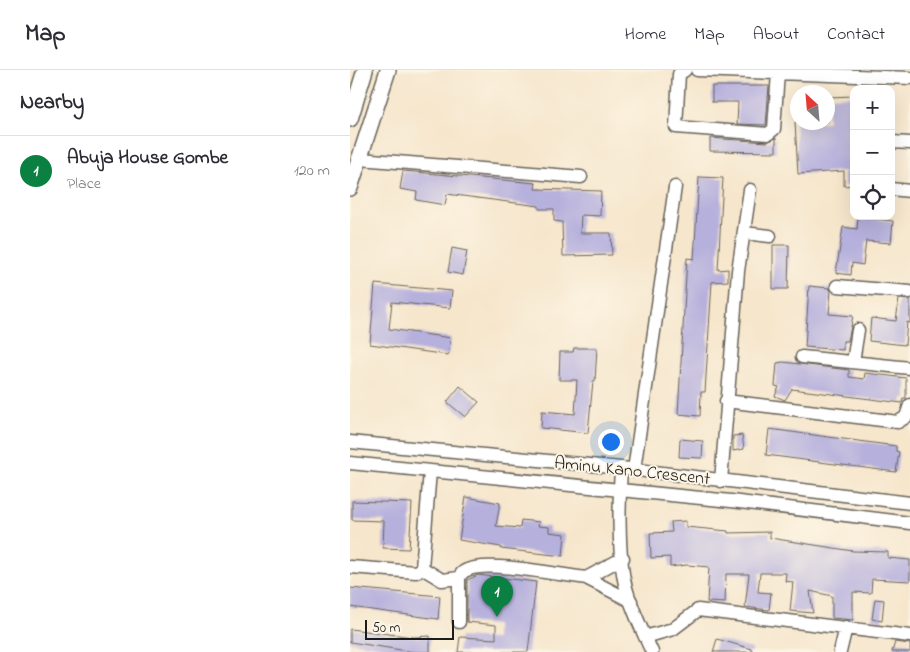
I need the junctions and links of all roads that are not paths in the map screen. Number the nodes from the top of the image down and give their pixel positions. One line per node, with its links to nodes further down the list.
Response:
1 (365, 70): 8 (main road)
2 (388, 70): 11 (main road)
3 (685, 70): 5 (street)
4 (697, 70): 5 (street)
5 (778, 73): 6 (street)
6 (887, 78): 7 (street)
7 (910, 78)
8 (350, 119)
9 (895, 142): 10 (street)
10 (910, 143)
11 (360, 159): 12 (street); 13 (main road)
12 (581, 177)
13 (351, 185)
14 (675, 187): 31 (street)
15 (895, 189): 17 (street)
16 (750, 190): 18 (street)
17 (910, 191)
18 (744, 233): 19 (street); 26 (street)
19 (770, 236)
20 (837, 286): 21 (street)
21 (910, 292)
22 (858, 330): 24 (street)
23 (802, 357): 24 (street)
24 (853, 362): 25 (street)
25 (910, 368)
26 (726, 401): 27 (street); 33 (street)
27 (910, 404)
28 (350, 442): 30 (street, Aminu Kano Crescent)
29 (350, 463): 32 (street, Aminu Kano Crescent)
30 (621, 468): 31 (street, Aminu Kano Crescent); 34 (street)
31 (634, 470): 33 (street, Aminu Kano Crescent)
32 (430, 471): 34 (street, Aminu Kano Crescent); 39 (street)
33 (721, 481): 35 (street, Aminu Kano Crescent)
34 (619, 490): 36 (street, Aminu Kano Crescent); 37 (street)
35 (910, 502)
36 (910, 523)
37 (623, 558): 41 (street); 42 (street)
38 (350, 567): 39 (street)
39 (422, 568): 40 (street)
40 (459, 578): 41 (street); 43 (street)
41 (586, 578): 42 (street)
42 (631, 601): 46 (street)
43 (458, 622)
44 (846, 627): 45 (street); 46 (street); 48 (street)
45 (910, 636)
46 (645, 637): 47 (street)
47 (652, 652)
48 (840, 652)

